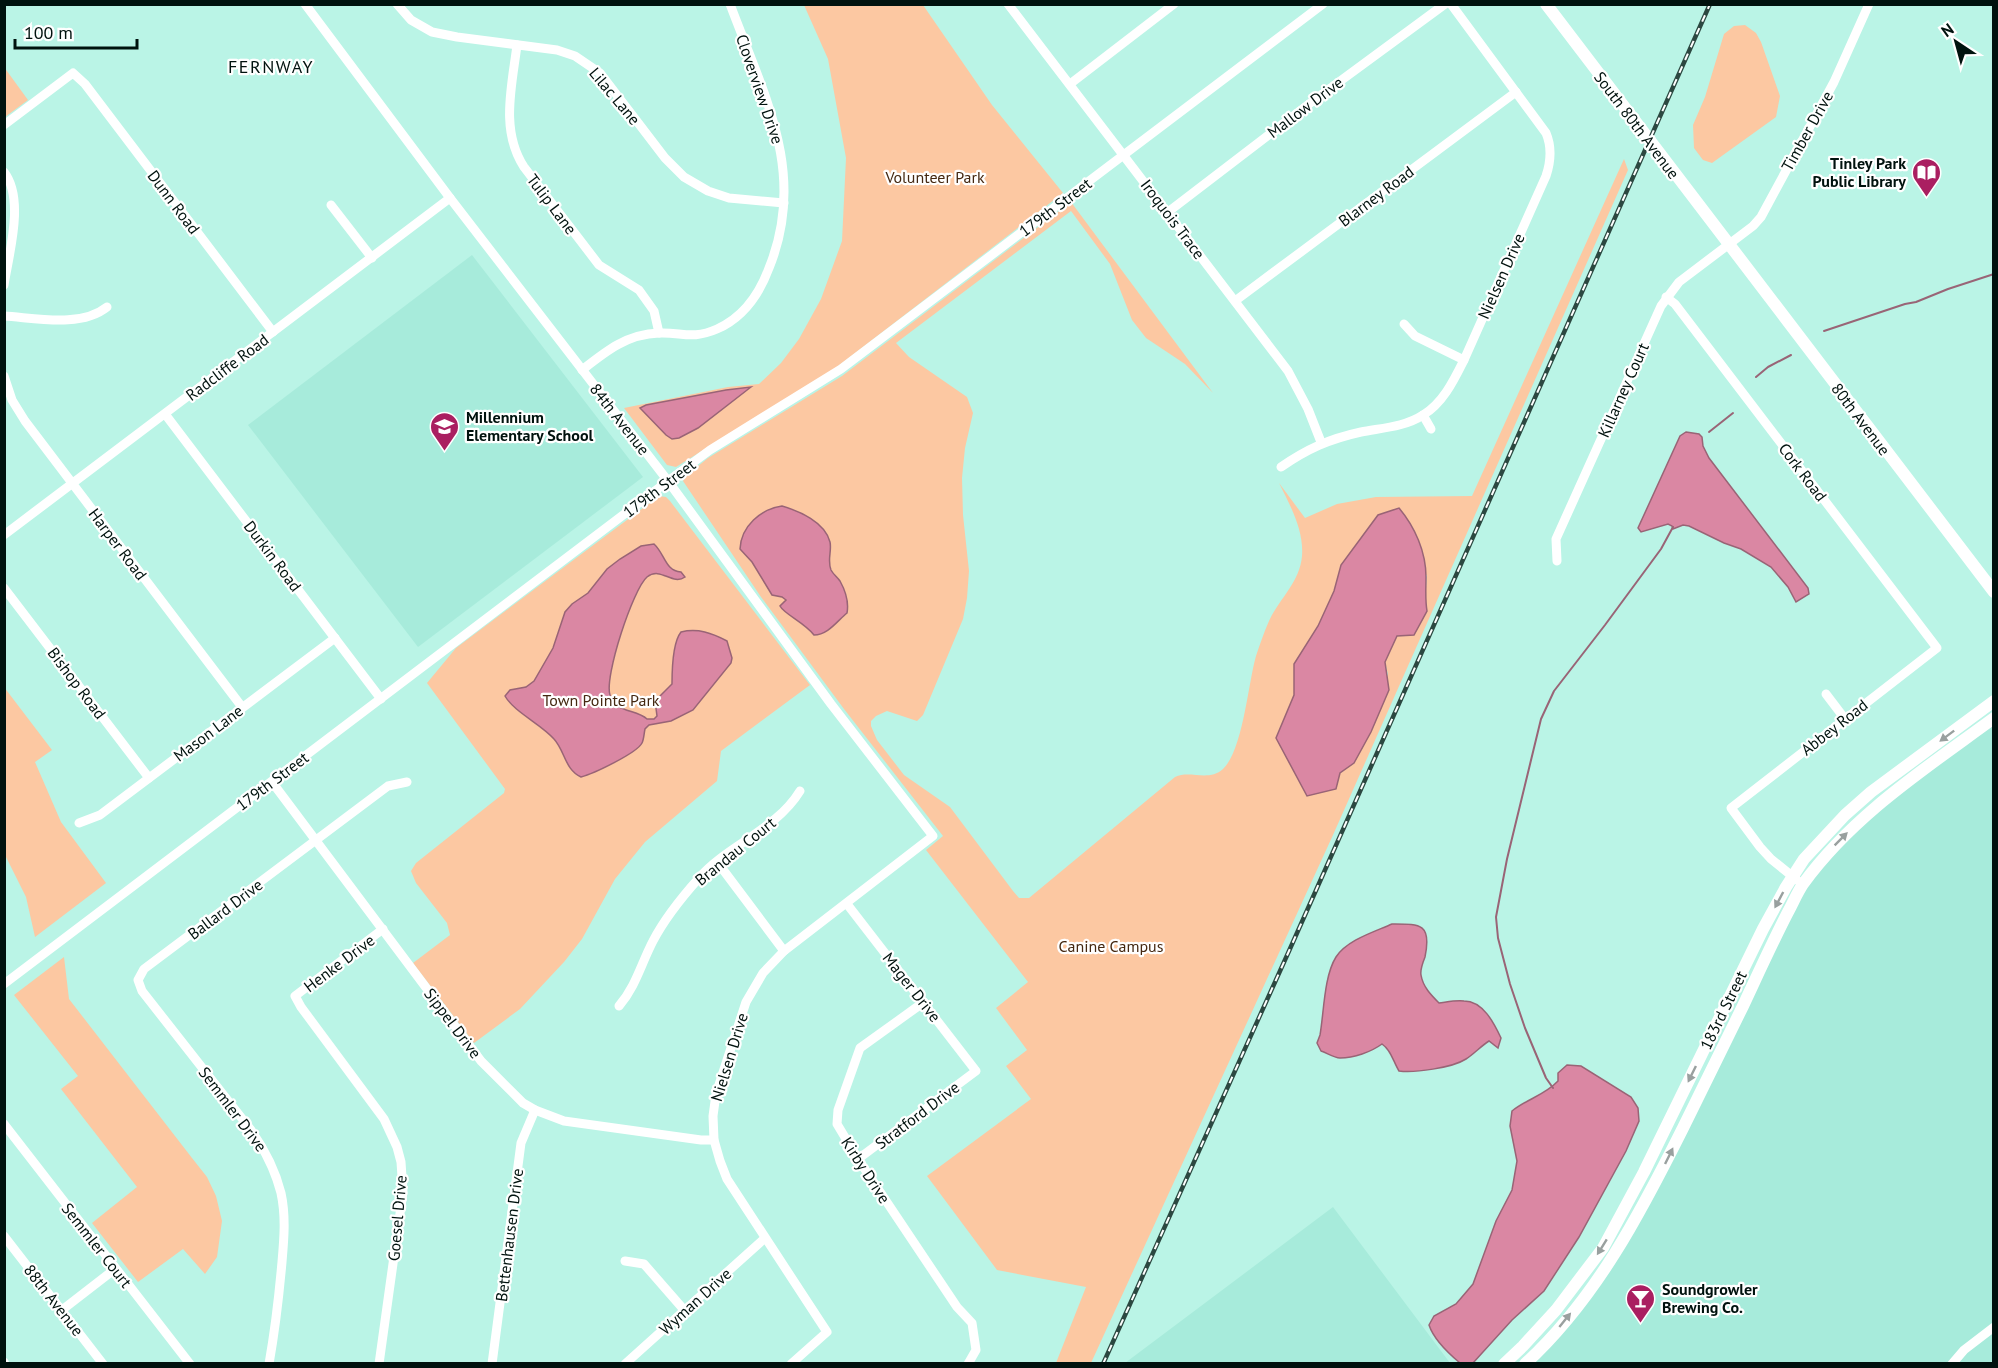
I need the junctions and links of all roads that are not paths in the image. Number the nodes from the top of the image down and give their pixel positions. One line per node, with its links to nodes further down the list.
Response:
1 (305, 4): 17 (street, 84th Avenue)
2 (397, 4): 11 (street, Lilac Lane)
3 (730, 4): 18 (street, Cloverview Drive)
4 (1008, 4): 12 (street, Iroquois Trace)
5 (1174, 4): 12 (street)
6 (1323, 4): 15 (street, 179th Street)
7 (1445, 4): 20 (street, Mallow Drive)
8 (1451, 4): 13 (street, Nielsen Drive)
9 (1546, 4): 21 (street, South 80th Avenue)
10 (1869, 4): 21 (street, Timber Drive)
11 (517, 45): 18 (street, Lilac Lane); 30 (street, Tulip Lane)
12 (1070, 84): 15 (street, Iroquois Trace)
13 (1516, 92): 25 (street, Blarney Road); 31 (street, Nielsen Drive)
14 (4, 125): 29 (street, Dunn Road)
15 (1124, 155): 20 (street, Iroquois Trace); 39 (street, 179th Street)
16 (4, 172): 23 (street)
17 (450, 198): 22 (street, Radcliffe Road); 32 (street, 84th Avenue)
18 (784, 203): 30 (street, Cloverview Drive)
19 (331, 205): 22 (street)
20 (1167, 212): 25 (street, Iroquois Trace)
21 (1729, 244): 24 (street, Killarney Court); 44 (street, 80th Avenue)
22 (372, 258): 29 (street, Radcliffe Road)
23 (4, 285)
24 (1666, 297): 42 (street, Killarney Court); 46 (street, Cork Road)
25 (1235, 301): 37 (street, Iroquois Trace)
26 (107, 307): 27 (street)
27 (4, 316)
28 (1404, 324): 31 (street)
29 (273, 332): 34 (street, Radcliffe Road)
30 (659, 333): 32 (street, Cloverview Drive)
31 (1464, 360): 35 (street, Nielsen Drive)
32 (582, 370): 39 (street, 84th Avenue)
33 (4, 376): 40 (street, Harper Road)
34 (165, 414): 40 (street, Radcliffe Road); 45 (street, Durkin Road)
35 (1423, 415): 36 (street); 37 (street, Nielsen Drive)
36 (1431, 429)
37 (1321, 442): 38 (street, Nielsen Drive)
38 (1281, 467)
39 (668, 481): 48 (street, 179th Street); 58 (street, 84th Avenue)
40 (73, 484): 41 (street, Radcliffe Road); 50 (street, Harper Road)
41 (4, 535)
42 (1557, 561)
43 (4, 588): 53 (street, Bishop Road)
44 (1994, 592)
45 (335, 638): 48 (street, Durkin Road); 50 (street, Mason Lane)
46 (1937, 648): 52 (street, Abbey Road)
47 (1826, 694): 52 (street)
48 (381, 699): 54 (street, 179th Street)
49 (1994, 701): 61 (street, 183rd Street, one-way to 61)
50 (242, 707): 53 (street, Mason Lane)
51 (1994, 718): 62 (street, 183rd Street, one-way to 51)
52 (1845, 719): 61 (street, Abbey Road)
53 (149, 778): 57 (street, Mason Lane)
54 (272, 782): 59 (street, Sippel Drive); 67 (street, 179th Street)
55 (407, 782): 59 (street, Ballard Drive)
56 (800, 792): 60 (street, Brandau Court)
57 (79, 823)
58 (933, 836): 63 (street, Nielsen Drive)
59 (316, 840): 64 (street, Sippel Drive); 66 (street, Ballard Drive)
60 (718, 862): 65 (street); 70 (street, Brandau Court)
61 (1793, 876): 62 (street); 91 (street, 183rd Street, one-way to 91)
62 (1802, 886): 92 (street, 183rd Street, one-way to 62)
63 (846, 904): 65 (street, Nielsen Drive); 69 (street, Mager Drive)
64 (383, 929): 68 (street, Henke Drive); 72 (street, Sippel Drive)
65 (784, 951): 74 (street, Nielsen Drive)
66 (138, 980): 85 (street, Semmler Drive)
67 (4, 984)
68 (295, 996): 86 (street, Goesel Drive)
69 (924, 1002): 71 (street, Mager Drive); 75 (street, Kirby Drive)
70 (619, 1006)
71 (976, 1071): 75 (street, Stratford Drive)
72 (535, 1110): 74 (street, Sippel Drive); 87 (street, Bettenhausen Drive)
73 (4, 1124): 79 (street, Semmler Court)
74 (714, 1140): 77 (street, Nielsen Drive)
75 (858, 1159): 90 (street, Kirby Drive)
76 (4, 1236): 80 (street, 88th Avenue)
77 (765, 1238): 81 (street, Wyman Drive); 89 (street, Nielsen Drive)
78 (626, 1261): 81 (street)
79 (116, 1269): 80 (street); 84 (street, Semmler Court)
80 (62, 1310): 83 (street, 88th Avenue)
81 (685, 1311): 88 (street, Wyman Drive)
82 (1994, 1328): 93 (street)
83 (103, 1364)
84 (190, 1364)
85 (269, 1364)
86 (379, 1364)
87 (492, 1364)
88 (625, 1364)
89 (791, 1364)
90 (968, 1364)
91 (1504, 1364)
92 (1526, 1364)
93 (1952, 1364)

